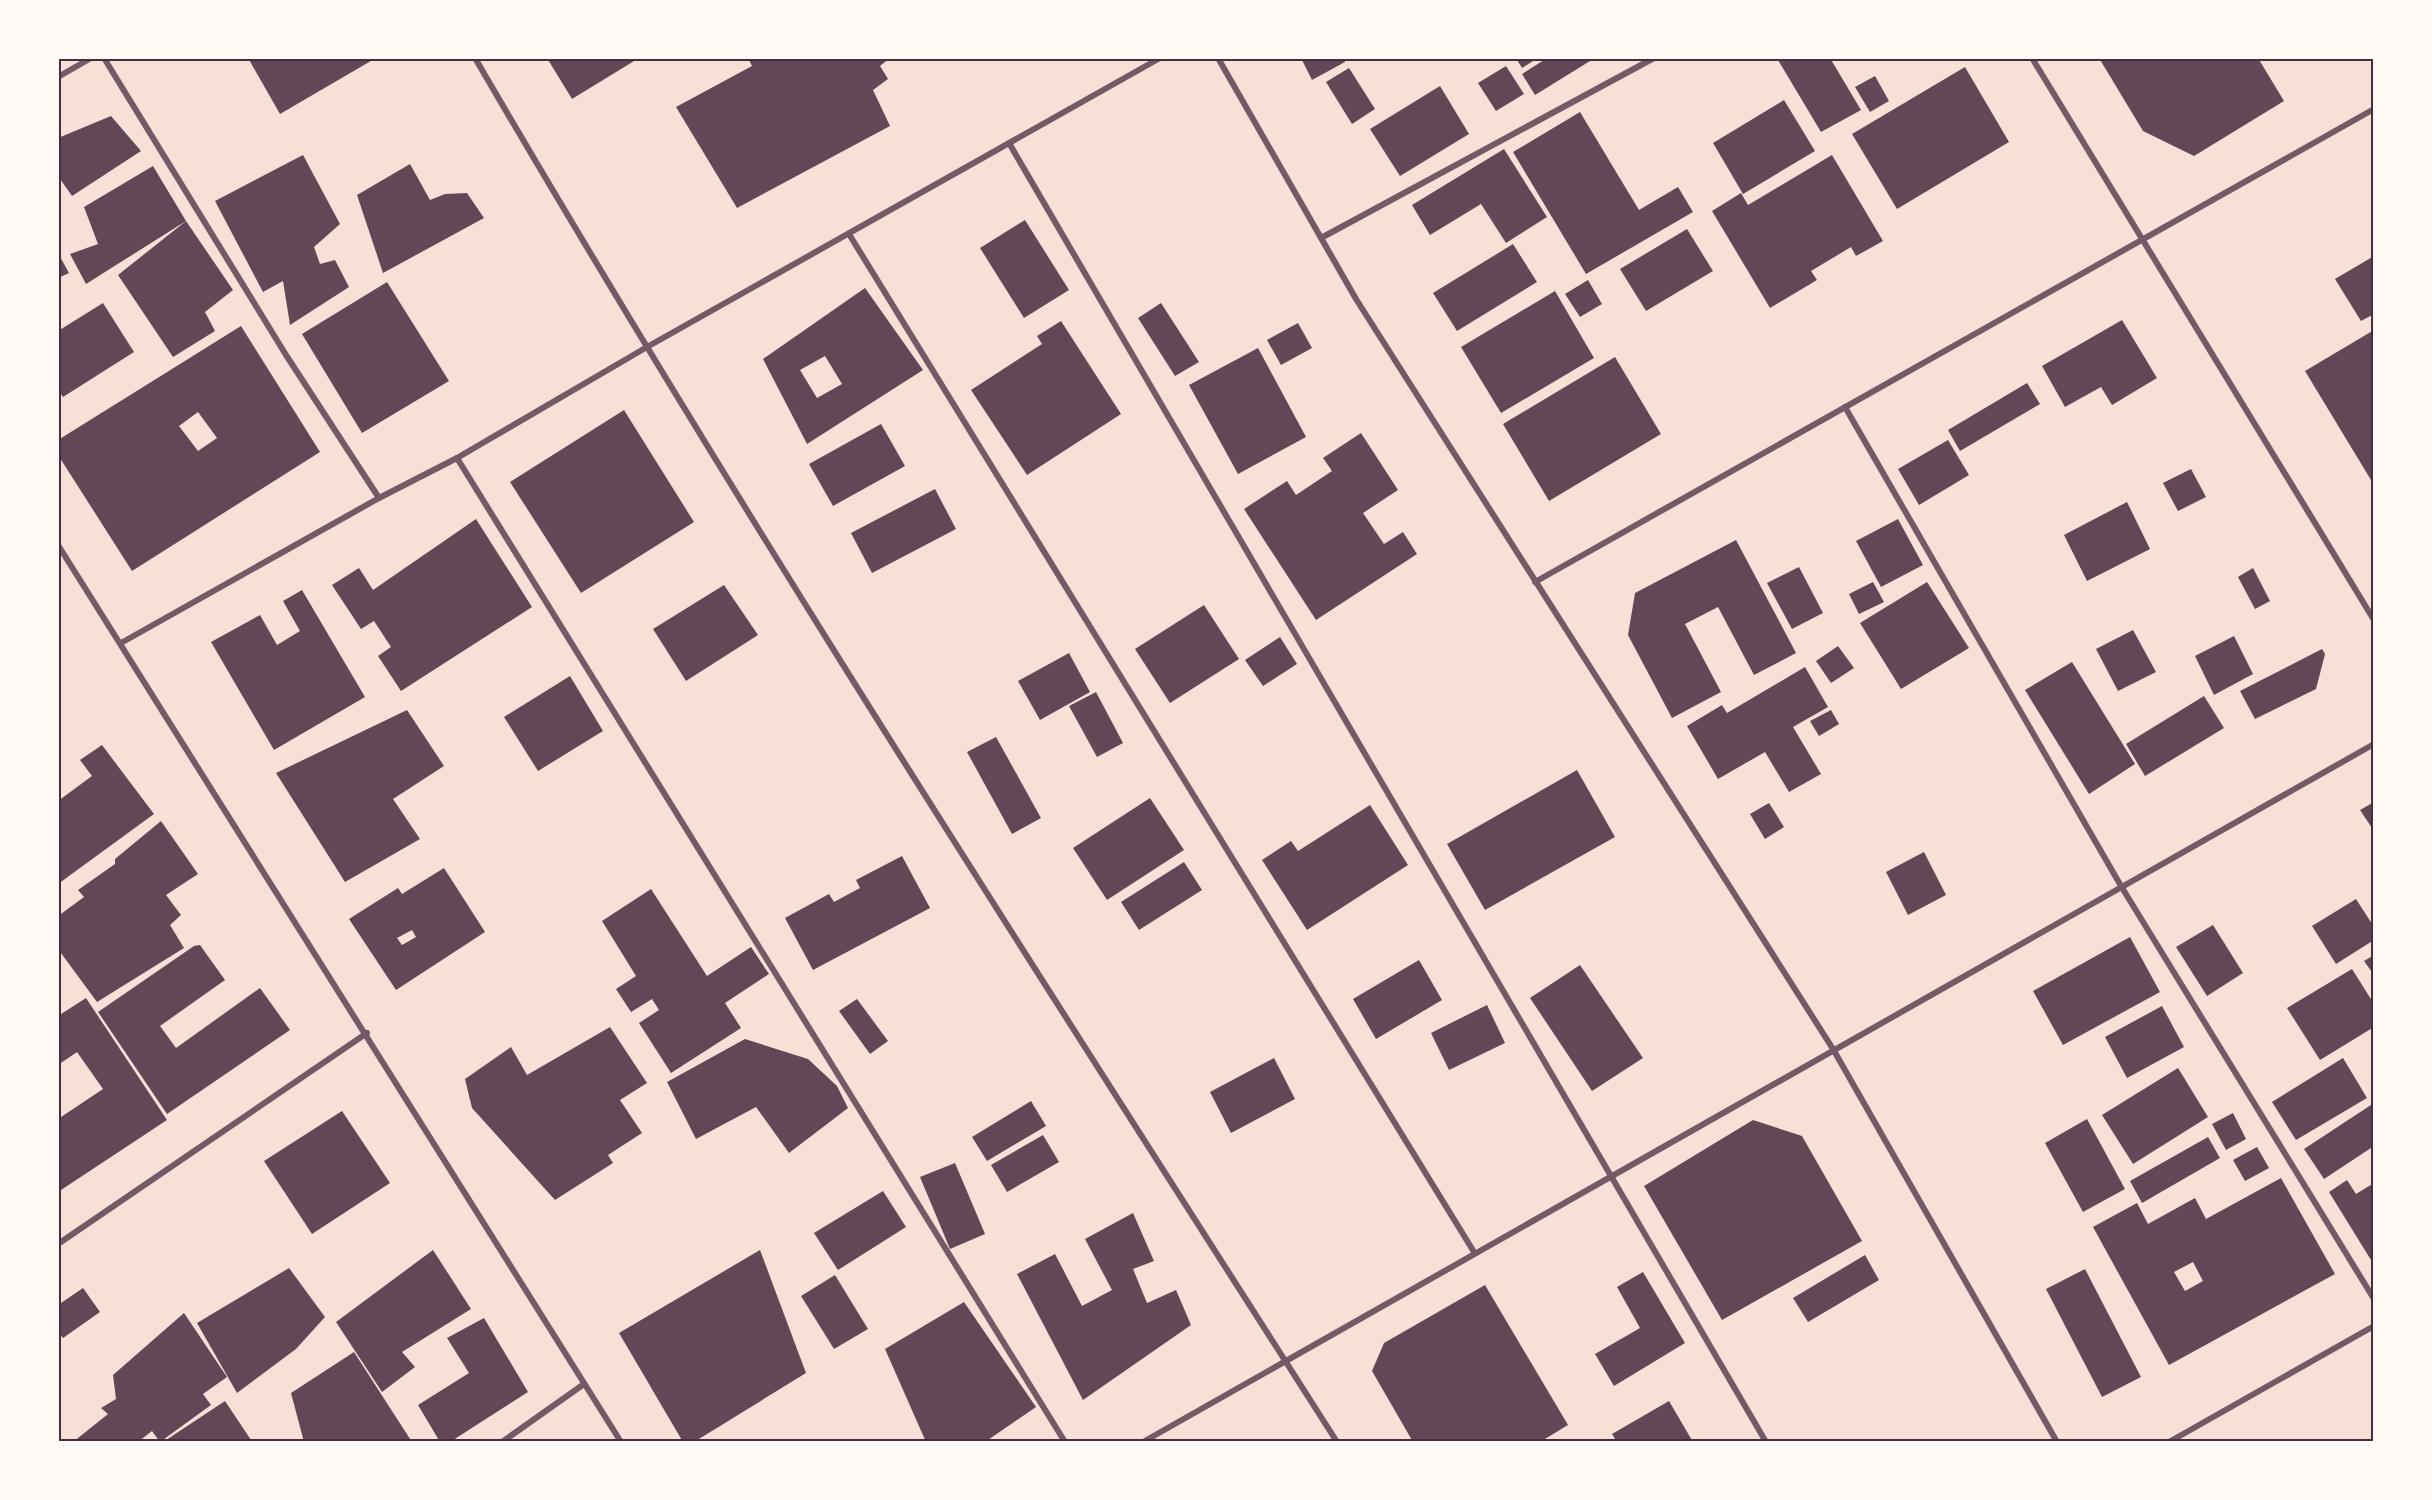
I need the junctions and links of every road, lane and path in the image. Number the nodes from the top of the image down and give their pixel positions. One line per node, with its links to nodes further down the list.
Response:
1 (91, 58): 8 (street)
2 (104, 58): 17 (street)
3 (475, 58): 14 (street)
4 (1160, 58): 10 (street)
5 (1218, 58): 12 (street)
6 (1654, 58): 12 (street)
7 (2032, 58): 13 (street)
8 (58, 77)
9 (2373, 109): 13 (street)
10 (1009, 143): 11 (street); 26 (street)
11 (849, 234): 14 (street); 28 (street)
12 (1321, 238): 19 (street)
13 (2141, 240): 15 (street); 20 (street)
14 (647, 347): 16 (street); 31 (street)
15 (1845, 407): 19 (street); 23 (street)
16 (457, 458): 17 (street); 35 (street)
17 (380, 498): 21 (street)
18 (58, 545): 21 (street)
19 (1534, 582): 25 (street)
20 (2373, 620)
21 (121, 643): 24 (street)
22 (2373, 744): 23 (street)
23 (2121, 886): 25 (street); 29 (street)
24 (367, 1033): 27 (street); 32 (street)
25 (1833, 1049): 26 (street); 39 (street)
26 (1612, 1174): 28 (street); 38 (street)
27 (58, 1244)
28 (1474, 1252): 31 (street)
29 (2373, 1299)
30 (2373, 1326): 40 (street)
31 (1285, 1359): 36 (street); 37 (street)
32 (584, 1384): 33 (street); 34 (street)
33 (502, 1442)
34 (621, 1442)
35 (1065, 1442)
36 (1143, 1442)
37 (1337, 1442)
38 (1766, 1442)
39 (2057, 1442)
40 (2169, 1442)

